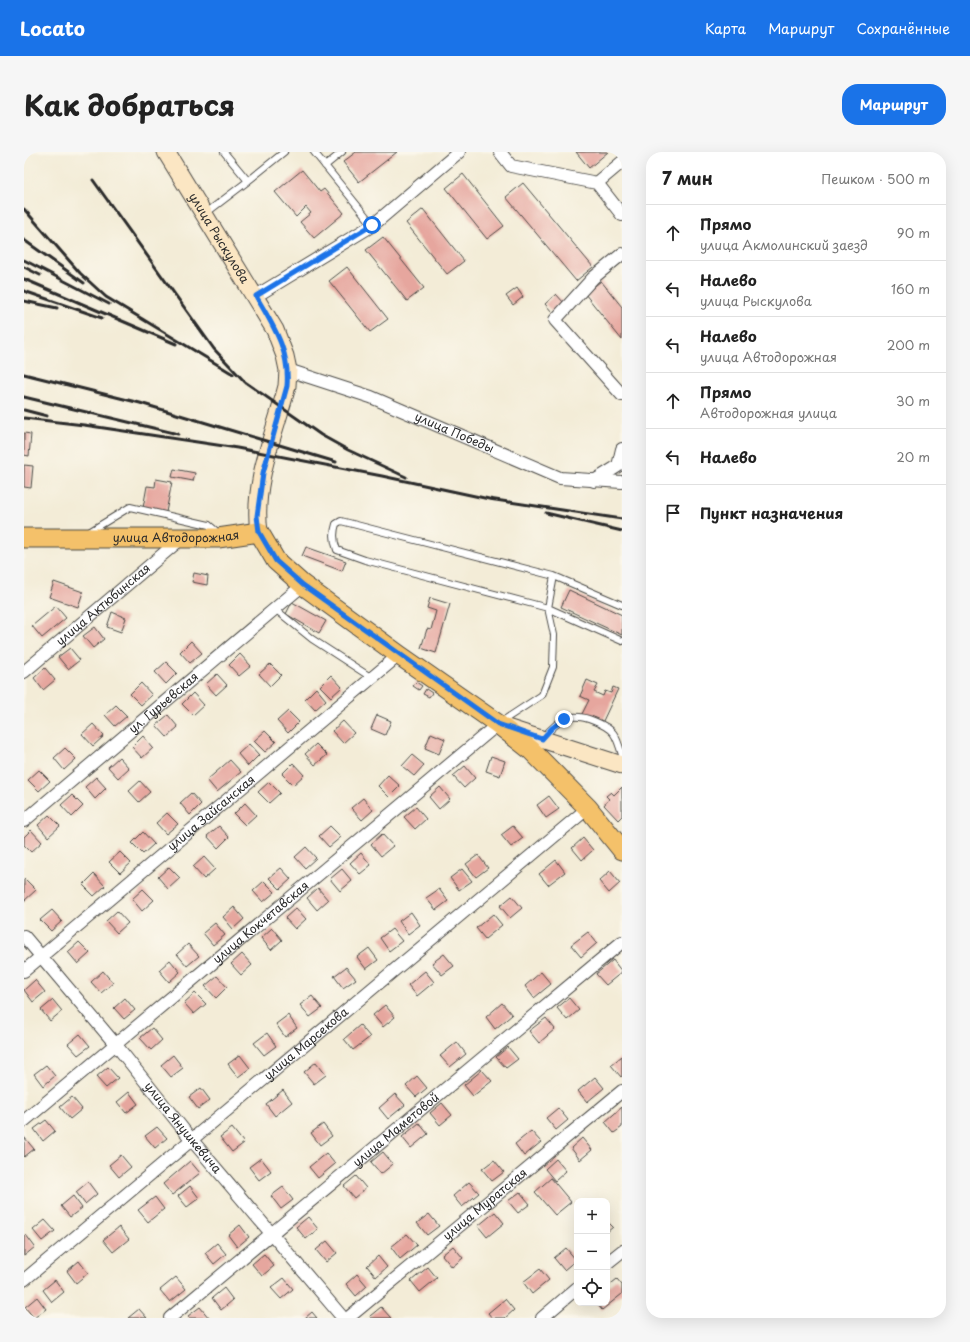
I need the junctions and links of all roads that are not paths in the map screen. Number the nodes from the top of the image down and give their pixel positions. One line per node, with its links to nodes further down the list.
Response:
1 (166, 152): 12 (street, улица Рыскулова)
2 (224, 152): 10 (lane)
3 (284, 152): 10 (lane)
4 (314, 152): 9 (lane)
5 (342, 152): 9 (lane)
6 (459, 152): 14 (street)
7 (500, 152): 11 (street)
8 (622, 162): 11 (street)
9 (325, 166): 14 (lane)
10 (248, 181): 12 (lane)
11 (597, 183): 13 (street)
12 (204, 214): 16 (street, улица Рыскулова)
13 (622, 215)
14 (372, 225): 16 (street)
15 (622, 254): 18 (street)
16 (256, 296): 17 (street, улица Рыскулова)
17 (288, 370): 20 (street, улица Победы); 22 (street, улица Рыскулова)
18 (622, 395)
19 (622, 449): 20 (street)
20 (594, 481): 21 (street, улица Победы)
21 (622, 482)
22 (259, 532): 26 (main road, улица Автодорожная); 28 (main road)
23 (24, 538): 24 (main road, улица Автодорожная)
24 (80, 538): 25 (main road, улица Автодорожная); 26 (lane)
25 (182, 538): 26 (main road, улица Автодорожная); 34 (street, улица Актюбинская)
26 (218, 538)
27 (554, 576): 29 (lane); 30 (lane); 30 (lane)
28 (303, 585): 31 (street, ул. Гурьевская); 33 (main road)
29 (622, 605)
30 (548, 608): 32 (lane); 36 (lane)
31 (275, 609): 35 (lane); 43 (street, ул. Гурьевская)
32 (622, 641)
33 (399, 655): 35 (street, улица Зайсанская); 36 (main road)
34 (24, 672)
35 (372, 678): 47 (street, улица Зайсанская)
36 (498, 724): 37 (street); 42 (main road); 49 (street, улица Кокчетавская)
37 (542, 739): 38 (lane); 39 (street)
38 (622, 754)
39 (588, 755): 40 (street); 41 (street)
40 (622, 765)
41 (622, 773)
42 (588, 808): 44 (main road); 52 (street, улица Марсекова)
43 (24, 821)
44 (622, 850)
45 (24, 936): 47 (street, улица Янушкевича)
46 (622, 942): 53 (street, улица Маметовой)
47 (41, 956): 48 (street, улица Зайсанская); 49 (street, улица Янушкевича)
48 (24, 971)
49 (116, 1045): 51 (street, улица Кокчетавская); 52 (street, улица Янушкевича)
50 (622, 1091): 60 (street, улица Муратская)
51 (24, 1121)
52 (191, 1139): 53 (street, улица Янушкевича); 56 (street, улица Марсекова)
53 (271, 1234): 58 (street, улица Маметовой); 59 (street, улица Янушкевича)
54 (622, 1251): 55 (street)
55 (610, 1261)
56 (24, 1280)
57 (574, 1291): 61 (street)
58 (170, 1318)
59 (343, 1318)
60 (348, 1318)
61 (542, 1318)

